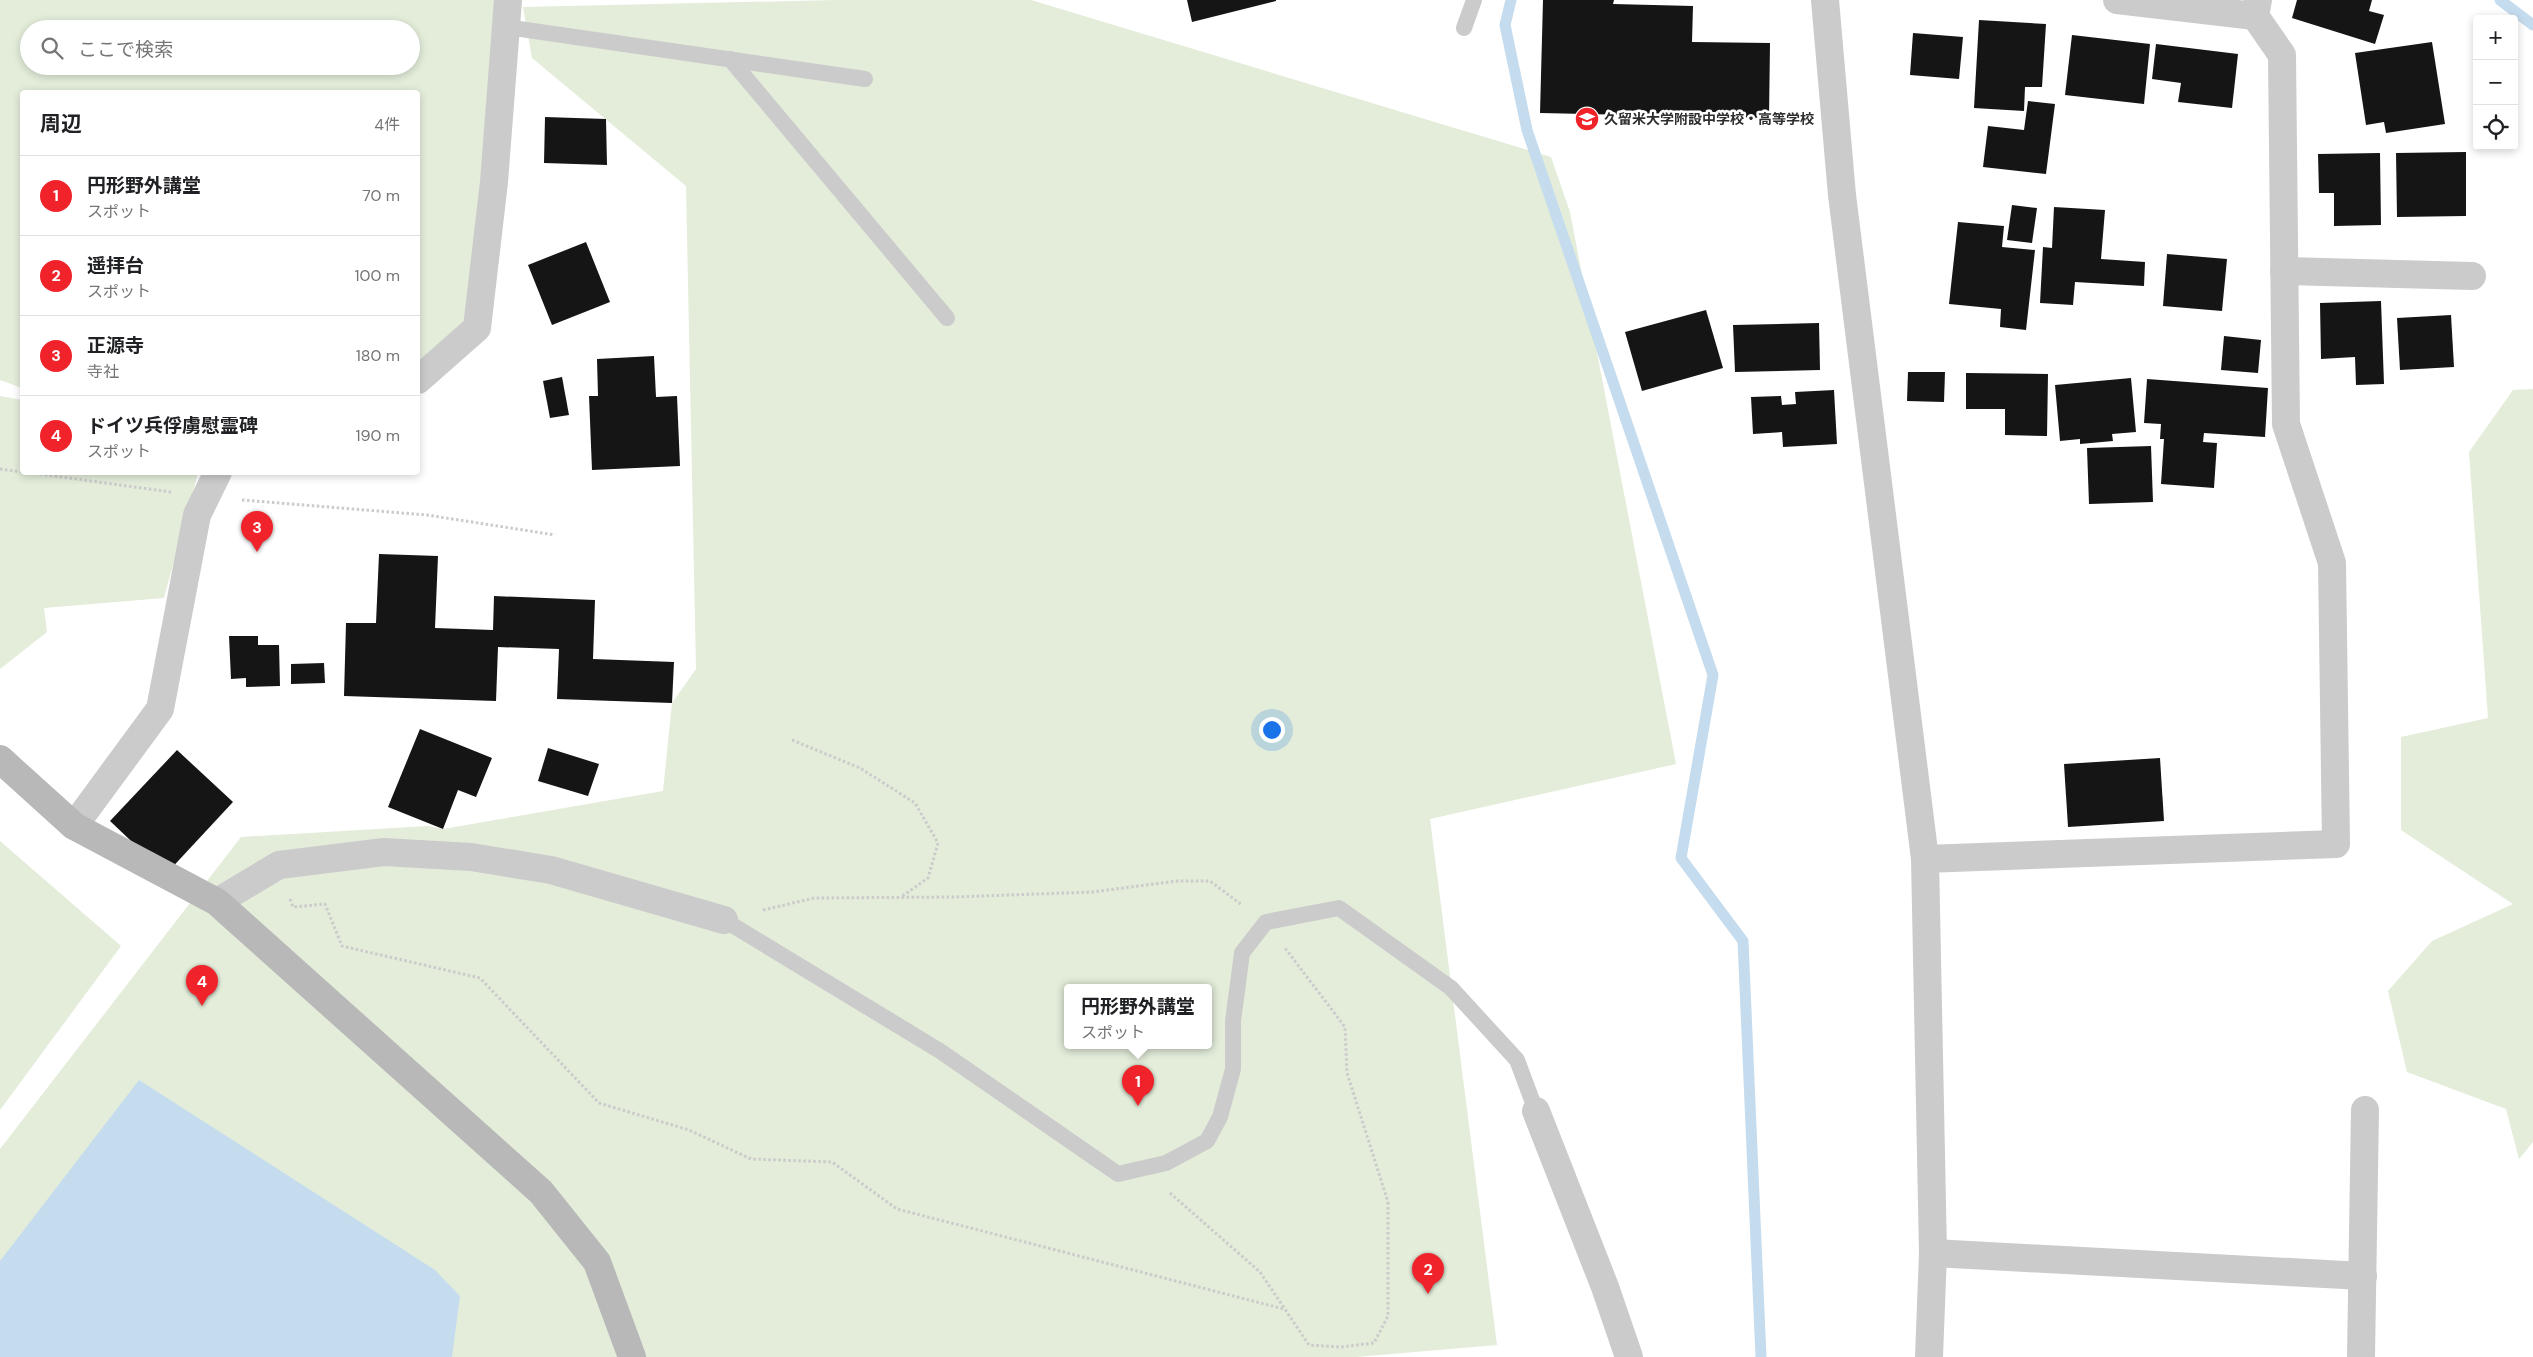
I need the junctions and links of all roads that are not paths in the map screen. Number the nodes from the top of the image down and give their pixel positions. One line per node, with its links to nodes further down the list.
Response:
1 (508, 0): 6 (street)
2 (1474, 0): 7 (lane)
3 (1825, 0): 17 (street)
4 (2117, 0): 5 (street)
5 (2257, 8): 10 (street)
6 (506, 27): 8 (lane); 13 (street)
7 (1464, 28)
8 (730, 59): 9 (lane); 12 (lane)
9 (865, 79)
10 (2284, 271): 11 (street); 17 (street)
11 (2472, 276)
12 (947, 318)
13 (420, 378)
14 (217, 475): 16 (street)
15 (0, 759): 16 (street)
16 (74, 826): 18 (street)
17 (1925, 859): 22 (street)
18 (217, 902): 19 (street); 24 (street)
19 (724, 920): 21 (lane)
20 (2365, 1110): 23 (street)
21 (1536, 1111): 25 (street)
22 (1933, 1253): 23 (street); 26 (street)
23 (2363, 1276): 27 (street)
24 (632, 1357)
25 (1629, 1357)
26 (1929, 1357)
27 (2361, 1357)

